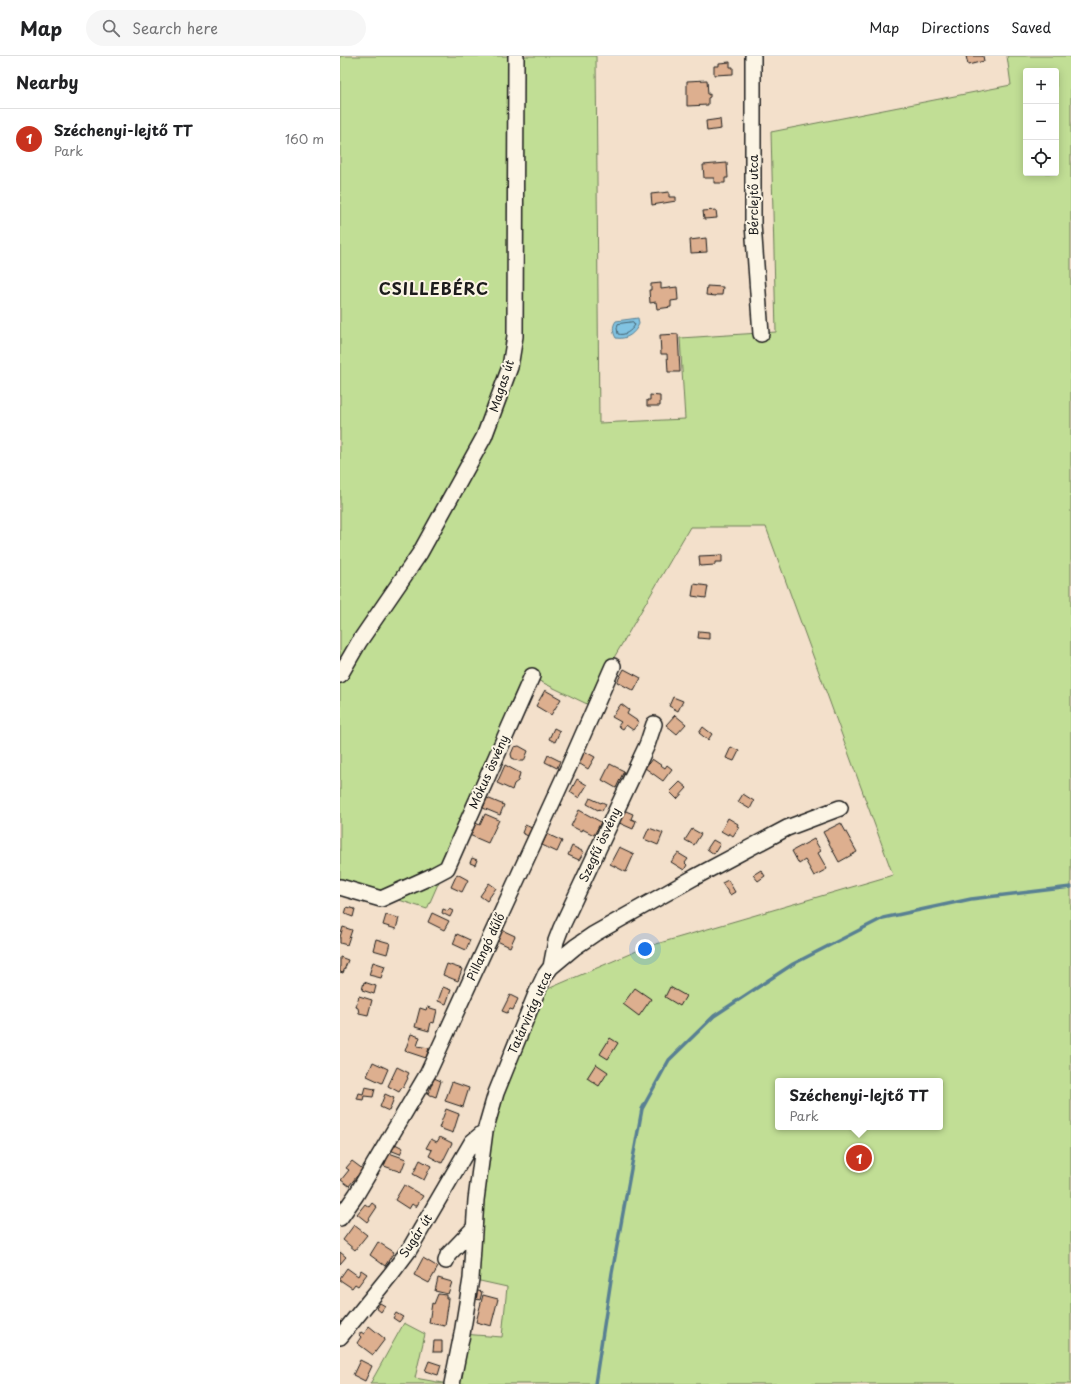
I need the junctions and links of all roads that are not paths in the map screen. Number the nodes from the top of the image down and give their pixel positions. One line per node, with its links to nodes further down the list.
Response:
1 (516, 56): 5 (street, Magas út)
2 (753, 56): 3 (street, Bérclejtő utca)
3 (761, 334)
4 (613, 666): 12 (street, Pillangó dűlő)
5 (340, 675)
6 (532, 676): 9 (street, Mókus ösvény)
7 (654, 724): 10 (street, Szegfű ösvény)
8 (840, 808): 10 (street, Tatárvirág utca)
9 (340, 887)
10 (551, 967): 11 (street, Tatárvirág utca)
11 (485, 1131): 13 (street, Tatárvirág utca); 15 (street, Sugár út)
12 (340, 1218)
13 (473, 1229): 14 (street); 16 (street, Tatárvirág utca)
14 (446, 1261)
15 (340, 1337)
16 (452, 1384)

